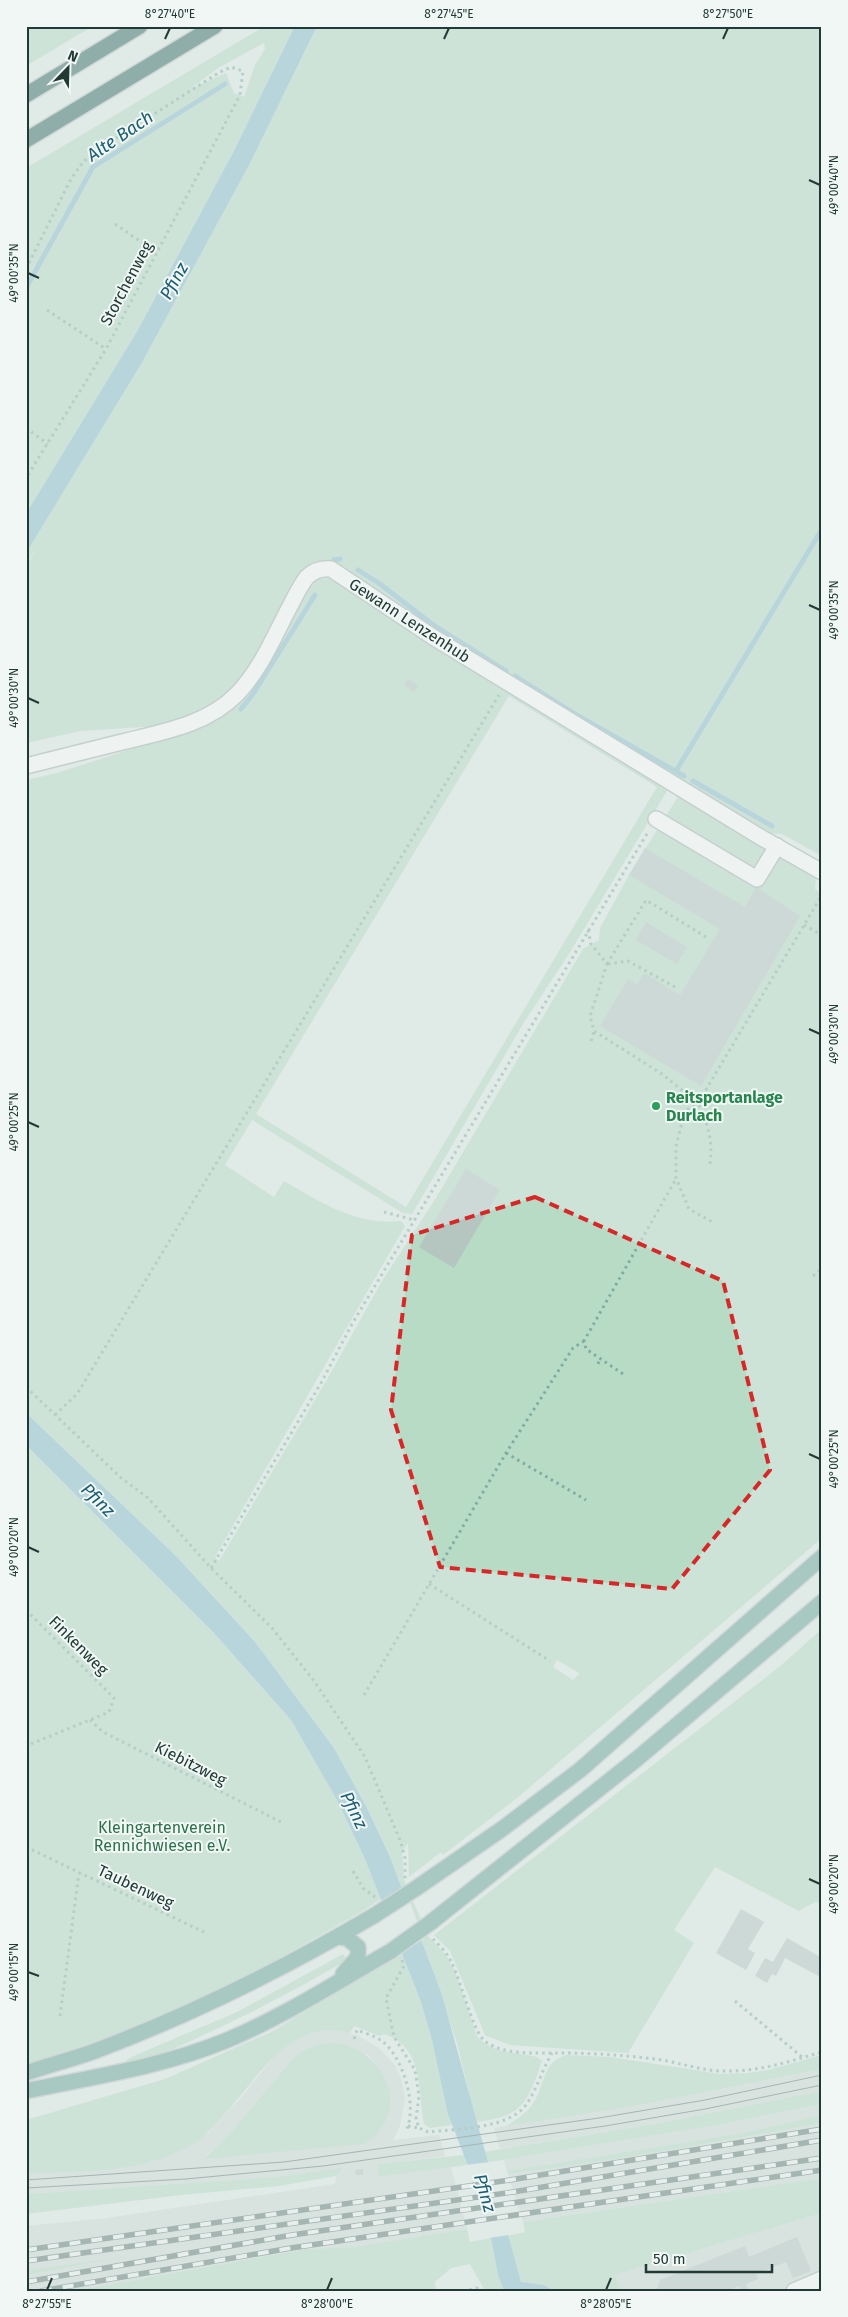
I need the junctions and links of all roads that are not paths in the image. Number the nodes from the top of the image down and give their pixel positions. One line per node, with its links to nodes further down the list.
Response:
1 (140, 26): 3 (highway)
2 (215, 26): 4 (highway)
3 (26, 95)
4 (26, 140)
5 (26, 766): 7 (street, Gewann Lenzenhub)
6 (656, 819): 7 (street)
7 (777, 846): 8 (street, Gewann Lenzenhub)
8 (822, 872)
9 (822, 1557): 11 (main road, bridge)
10 (822, 1602): 12 (main road, bridge)
11 (338, 1937): 12 (main road); 13 (main road)
12 (335, 1983): 14 (main road)
13 (26, 2073)
14 (26, 2091)
15 (822, 2280): 16 (street)
16 (794, 2291)

